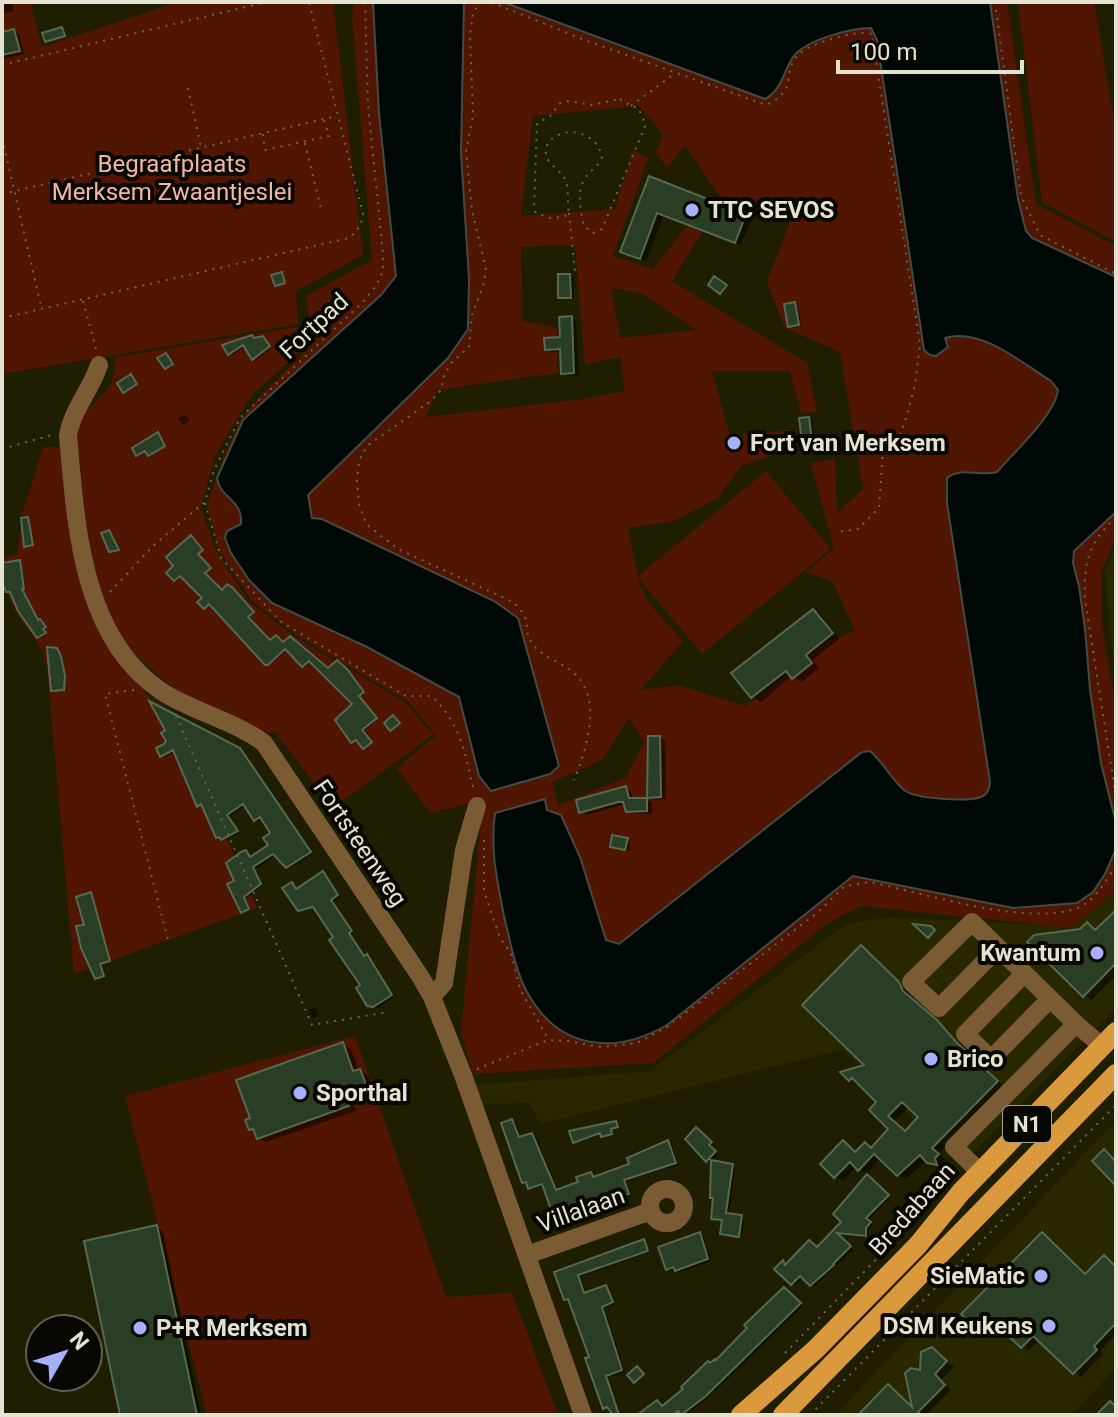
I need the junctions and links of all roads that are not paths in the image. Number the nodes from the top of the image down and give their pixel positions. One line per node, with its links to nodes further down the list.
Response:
1 (99, 365): 5 (street, Fortsteenweg)
2 (477, 806): 5 (street)
3 (998, 948): 3 (street); 4 (street)
4 (1024, 974): 6 (street); 6 (street)
5 (432, 997): 14 (street, Fortsteenweg)
6 (1050, 999): 7 (street)
7 (1076, 1024): 8 (street); 12 (street)
8 (1109, 1039): 10 (main road, Bredabaan / N1)
9 (1116, 1074): 11 (main road, Bredabaan / N1)
10 (1014, 1137): 11 (main road); 12 (main road, Bredabaan / N1)
11 (1032, 1161): 17 (main road, Bredabaan / N1)
12 (980, 1172): 15 (main road, Bredabaan / N1)
13 (651, 1211): 14 (street, Villalaan)
14 (527, 1255): 16 (street, Fortsteenweg)
15 (738, 1413)
16 (583, 1415)
17 (783, 1415)

